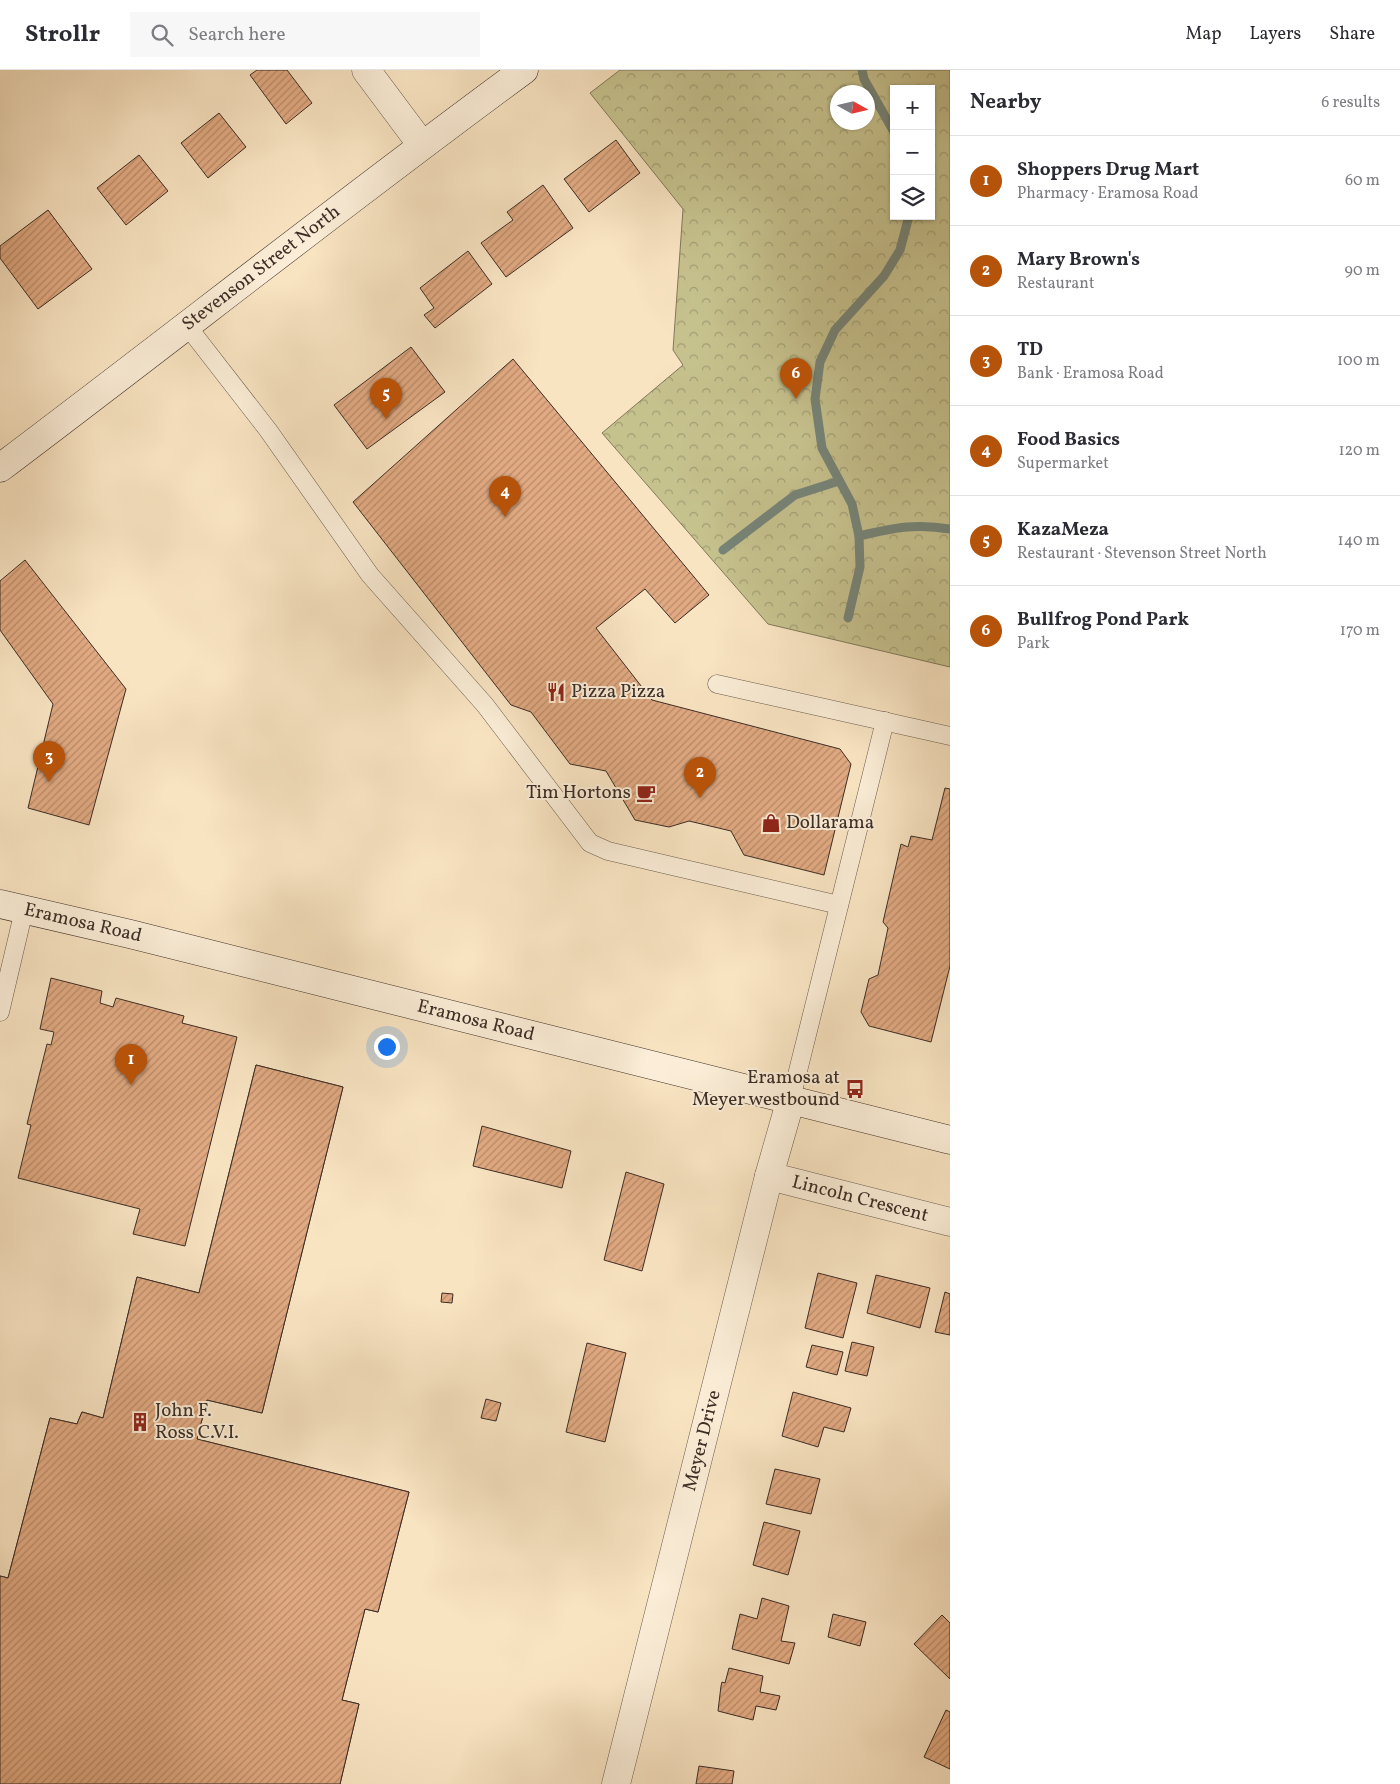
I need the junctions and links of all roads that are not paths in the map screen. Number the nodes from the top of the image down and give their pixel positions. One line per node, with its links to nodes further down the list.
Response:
1 (366, 70): 3 (main road)
2 (524, 70): 3 (main road, Stevenson Street North)
3 (422, 145): 4 (main road, Stevenson Street North)
4 (188, 327): 5 (main road, Stevenson Street North); 9 (lane)
5 (0, 468)
6 (717, 684): 7 (lane)
7 (885, 722): 8 (lane); 9 (lane)
8 (950, 736)
9 (838, 905): 12 (lane)
10 (12, 907): 11 (lane); 12 (main road, Eramosa Road)
11 (0, 1012)
12 (790, 1099): 13 (main road, Eramosa Road); 14 (main road, Meyer Drive)
13 (950, 1140)
14 (769, 1176): 15 (main road, Lincoln Crescent); 16 (main road, Meyer Drive)
15 (950, 1222)
16 (616, 1784)

